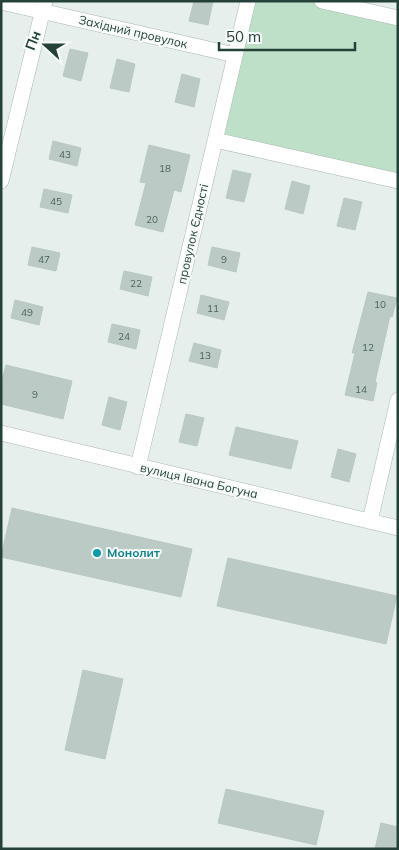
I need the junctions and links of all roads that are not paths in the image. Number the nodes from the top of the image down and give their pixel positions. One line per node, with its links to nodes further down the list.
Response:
1 (248, 1): 6 (street, провулок Єдності)
2 (322, 1): 5 (street)
3 (1, 2): 4 (street, Західний провулок)
4 (44, 7): 6 (street, Західний провулок); 9 (street)
5 (398, 18)
6 (235, 55): 7 (street, провулок Єдності)
7 (215, 140): 8 (street); 12 (street, провулок Єдності)
8 (398, 181)
9 (1, 182)
10 (398, 400): 13 (street)
11 (1, 433): 12 (street, вулиця Івана Богуна)
12 (138, 467): 13 (street, вулиця Івана Богуна)
13 (370, 521): 14 (street, вулиця Івана Богуна)
14 (398, 528)

